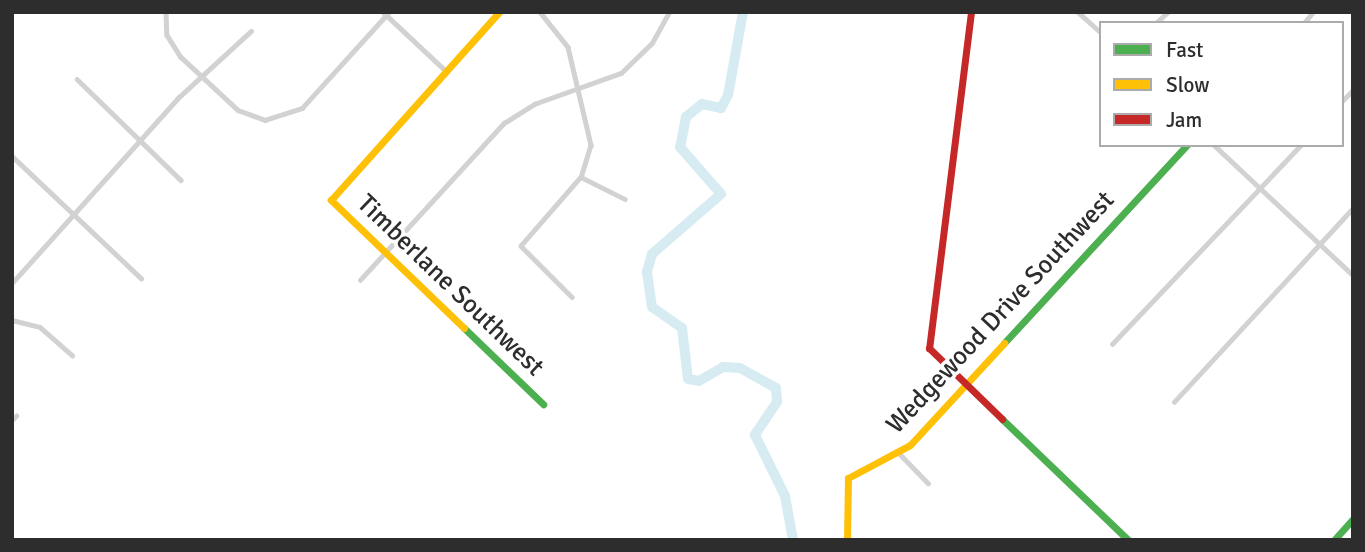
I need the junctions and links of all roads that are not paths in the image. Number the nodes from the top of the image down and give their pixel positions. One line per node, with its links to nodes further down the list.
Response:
1 (166, 12): 11 (street)
2 (499, 12): 10 (street)
3 (540, 12): 13 (street)
4 (669, 12): 13 (street)
5 (971, 12): 35 (street)
6 (1078, 12): 9 (street)
7 (387, 13): 10 (street); 11 (street)
8 (251, 31): 11 (street)
9 (1099, 31)
10 (445, 71): 26 (street, Timberlane Southwest)
11 (200, 75): 14 (street)
12 (77, 79): 14 (street)
13 (580, 91): 19 (street); 26 (street)
14 (140, 140): 20 (street); 24 (street)
15 (1185, 147): 35 (street, Wedgewood Drive Southwest)
16 (1216, 147): 21 (street)
17 (1299, 147): 21 (street)
18 (12, 156): 24 (street)
19 (580, 177): 22 (street); 31 (street)
20 (181, 180)
21 (1260, 189): 25 (street); 33 (street)
22 (625, 199)
23 (1353, 208): 25 (street)
24 (74, 214): 28 (street); 30 (street)
25 (1320, 243): 27 (street); 36 (street)
26 (384, 253): 29 (street); 37 (street, Timberlane Southwest)
27 (1353, 275)
28 (141, 278)
29 (360, 280)
30 (12, 283)
31 (572, 297)
32 (12, 320): 34 (street)
33 (1112, 344)
34 (72, 355)
35 (965, 386): 38 (street, Wedgewood Drive Southwest); 42 (street)
36 (1174, 402)
37 (543, 404)
38 (899, 453): 39 (street); 41 (street, Wedgewood Drive Southwest)
39 (928, 484)
40 (1353, 519): 43 (street)
41 (847, 540)
42 (1128, 540)
43 (1334, 540)

